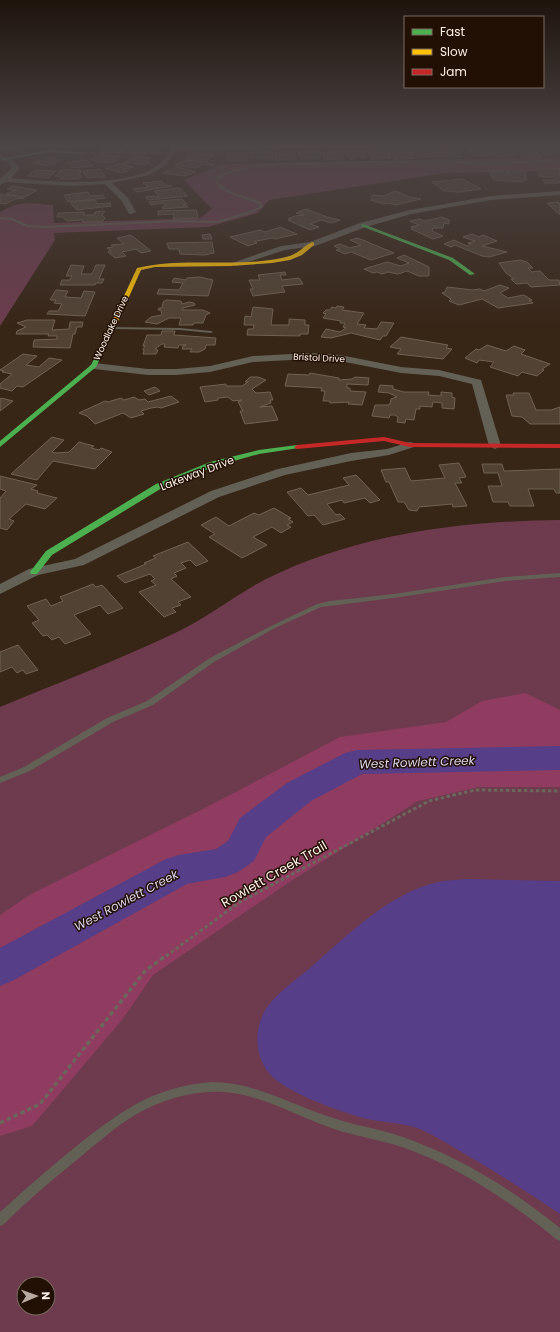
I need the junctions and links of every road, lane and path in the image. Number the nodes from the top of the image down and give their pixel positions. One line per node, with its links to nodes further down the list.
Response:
1 (129, 206): 4 (street)
2 (262, 206): 5 (lane)
3 (442, 206): 6 (street, Woodlake Drive)
4 (132, 212)
5 (0, 218)
6 (363, 225): 7 (street, Woodlake Drive); 8 (street)
7 (312, 244): 9 (street, Woodlake Drive)
8 (472, 274)
9 (111, 328): 10 (lane); 11 (street, Woodlake Drive)
10 (211, 332)
11 (94, 366): 12 (street, Woodlake Drive); 14 (street, Bristol Drive)
12 (0, 445)
13 (410, 445): 14 (street, Lakeway Drive); 16 (street, Lakeway Drive); 16 (street, Lakeway Drive)
14 (495, 446): 15 (street, Lakeway Drive)
15 (560, 446)
16 (34, 572): 18 (street, Lakeway Drive)
17 (560, 574): 19 (lane)
18 (0, 590)
19 (0, 780)
20 (560, 791): 21 (path, Rowlett Creek Trail)
21 (0, 1123)
22 (0, 1220): 23 (lane)
23 (560, 1235)

